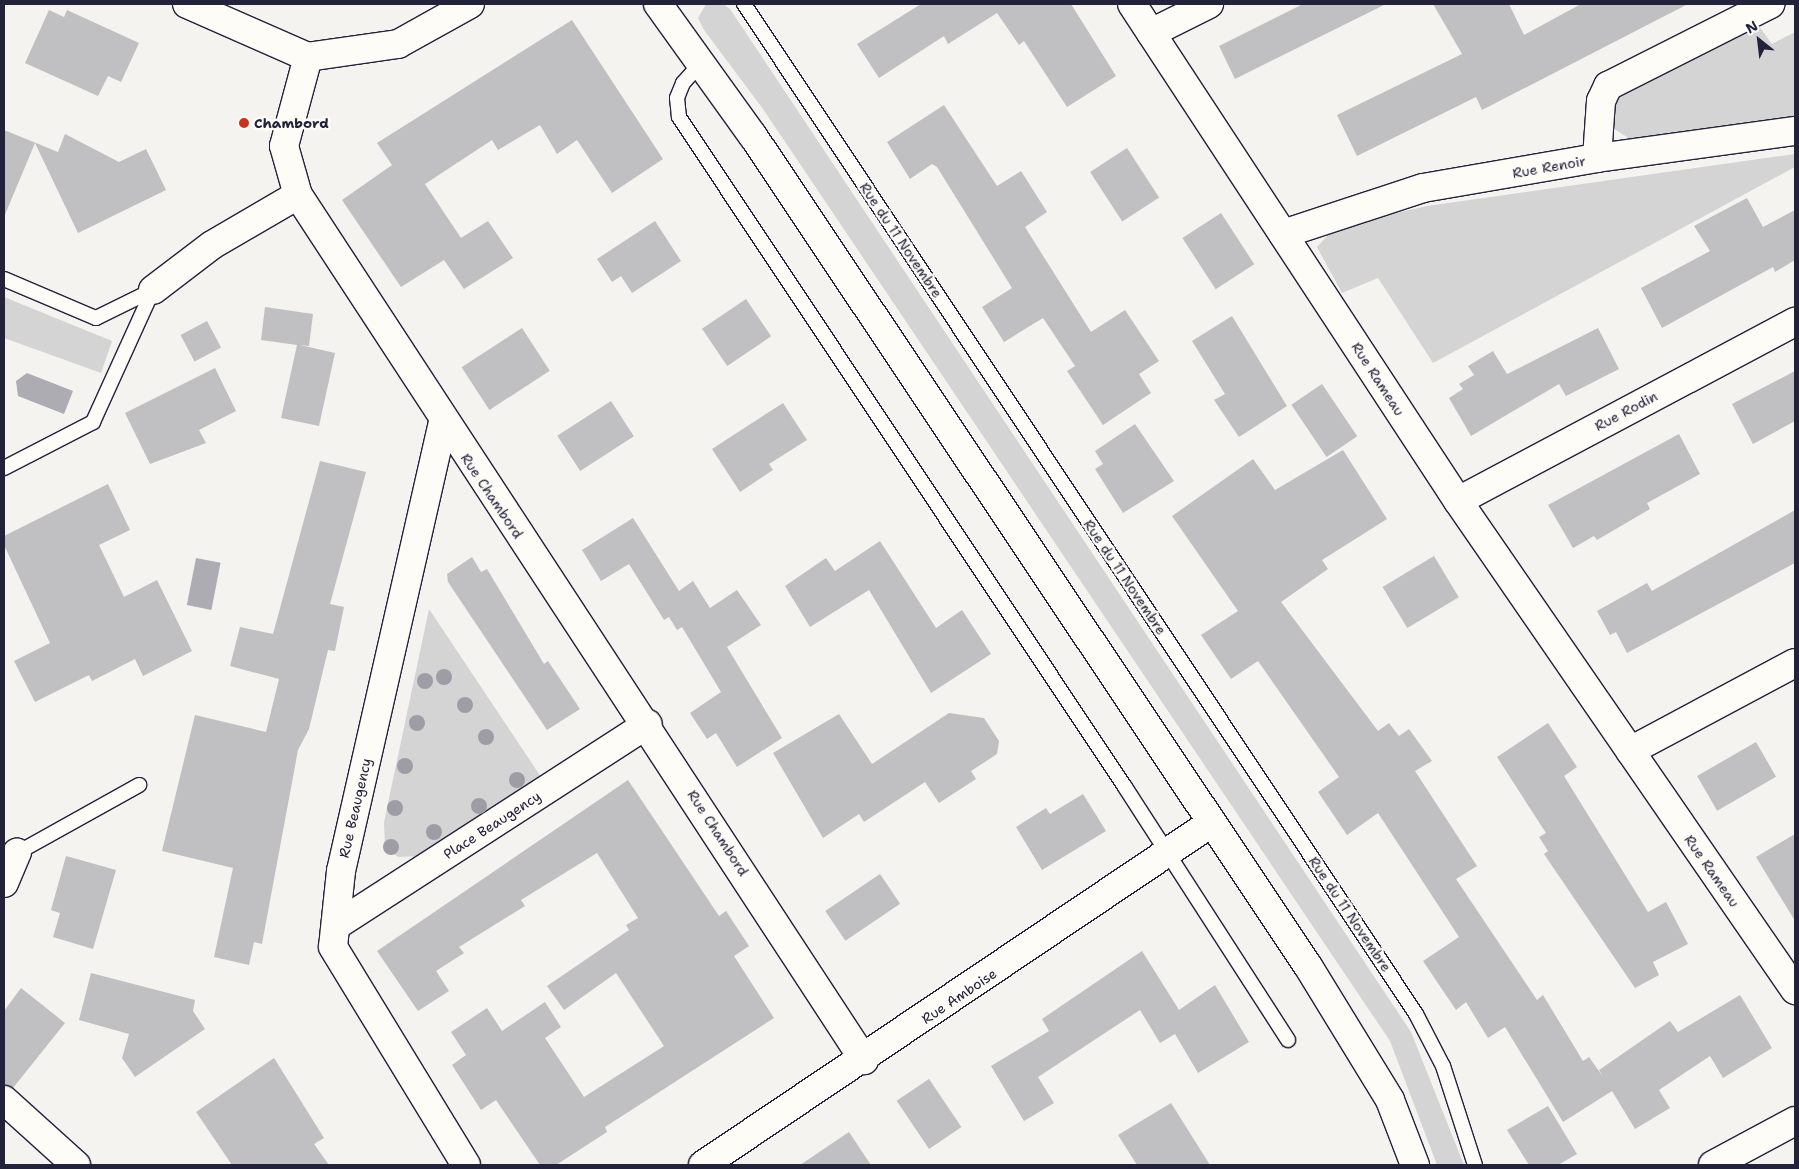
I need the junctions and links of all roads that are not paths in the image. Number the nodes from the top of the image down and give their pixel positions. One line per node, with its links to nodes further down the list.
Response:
1 (187, 4): 9 (street)
2 (470, 4): 9 (street)
3 (658, 4): 10 (street)
4 (744, 4): 39 (lane, Rue du 11 Novembre)
5 (1132, 4): 8 (street, Rue Rameau)
6 (1209, 4): 8 (street)
7 (1770, 4): 12 (street, Rue Renoir)
8 (1151, 33): 14 (street, Rue Rameau)
9 (308, 57): 13 (street, Rue Chambord)
10 (701, 63): 25 (street); 27 (lane)
11 (1795, 131): 12 (street)
12 (1597, 158): 14 (street, Rue Renoir)
13 (298, 195): 16 (street); 18 (street, Rue Chambord)
14 (1283, 234): 20 (street, Rue Rameau)
15 (4, 279): 16 (lane)
16 (152, 290): 19 (lane)
17 (1795, 322): 20 (street, Rue Rodin)
18 (443, 422): 22 (street, Rue Chambord); 29 (street, Rue Beaugency)
19 (4, 468)
20 (1458, 501): 23 (street, Rue Rameau)
21 (1795, 663): 23 (street)
22 (648, 724): 29 (street, Place Beaugency); 32 (street, Rue Chambord)
23 (1630, 751): 30 (street, Rue Rameau)
24 (139, 785): 26 (lane)
25 (1211, 823): 27 (street, Rue Amboise); 38 (street)
26 (17, 853): 28 (street)
27 (1170, 855): 31 (lane); 32 (street, Rue Amboise)
28 (4, 883)
29 (337, 925): 36 (street, Rue Beaugency)
30 (1795, 990)
31 (1288, 1040)
32 (864, 1060): 37 (street, Rue Amboise)
33 (4, 1100): 35 (street)
34 (1795, 1121): 40 (street)
35 (76, 1165)
36 (466, 1165)
37 (703, 1165)
38 (1415, 1165)
39 (1475, 1165)
40 (1713, 1165)

